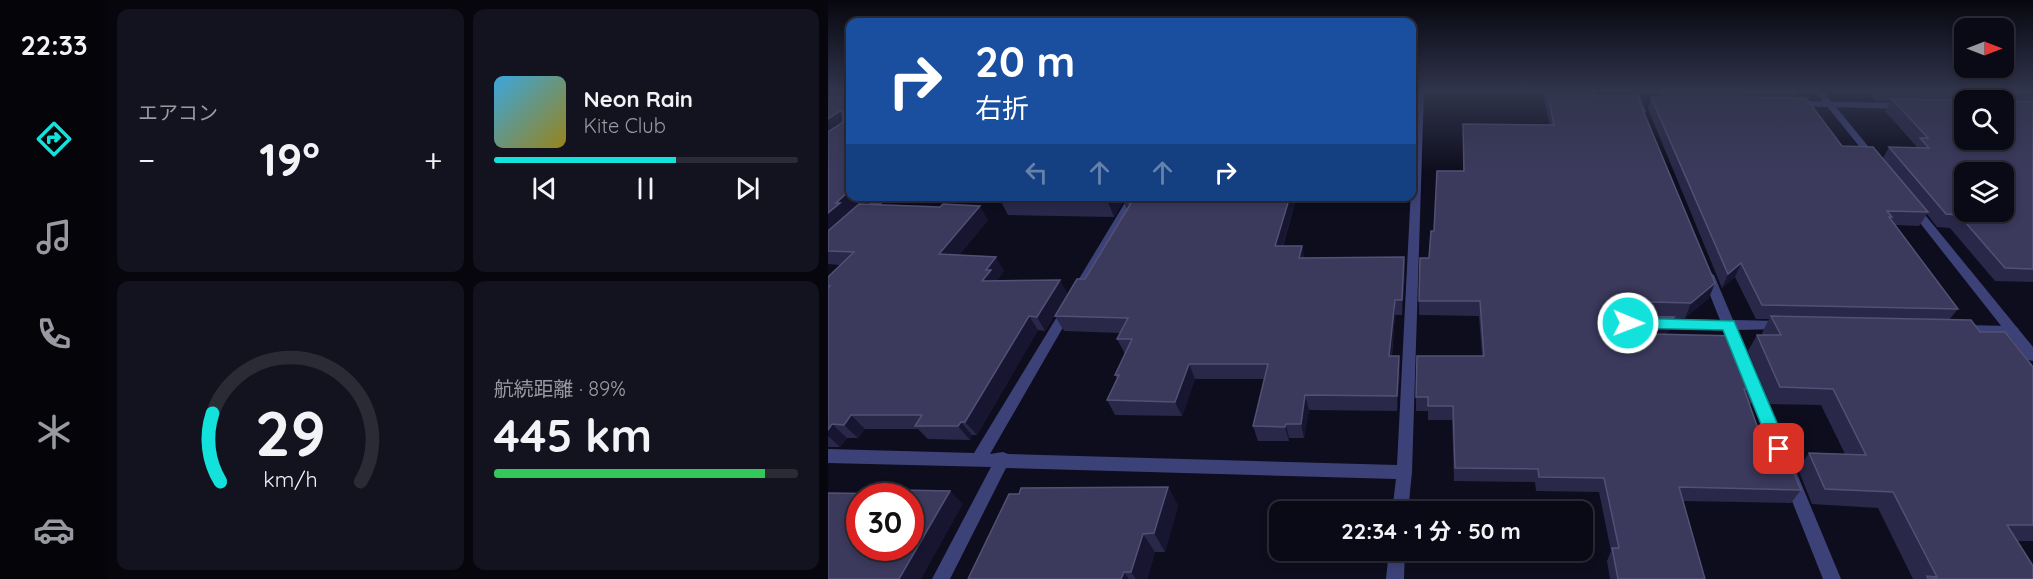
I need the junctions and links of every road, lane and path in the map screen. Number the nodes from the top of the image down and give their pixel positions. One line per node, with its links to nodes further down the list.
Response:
1 (1419, 117): 4 (street)
2 (1841, 117): 3 (street)
3 (1882, 168)
4 (1416, 186)
5 (1904, 196): 15 (street)
6 (879, 201): 9 (street)
7 (1131, 201): 18 (street)
8 (1415, 201): 20 (street)
9 (857, 220)
10 (1702, 259): 12 (street)
11 (1641, 323): 12 (street)
12 (1729, 325): 13 (street); 25 (street)
13 (1788, 326)
14 (1953, 329): 15 (street)
15 (2013, 331): 16 (street)
16 (2033, 356)
17 (828, 456): 18 (street)
18 (979, 459): 19 (street)
19 (1003, 459): 20 (street); 23 (street)
20 (1404, 472): 21 (street)
21 (1401, 501)
22 (1396, 561): 24 (street)
23 (941, 579)
24 (1395, 579)
25 (1832, 579)

